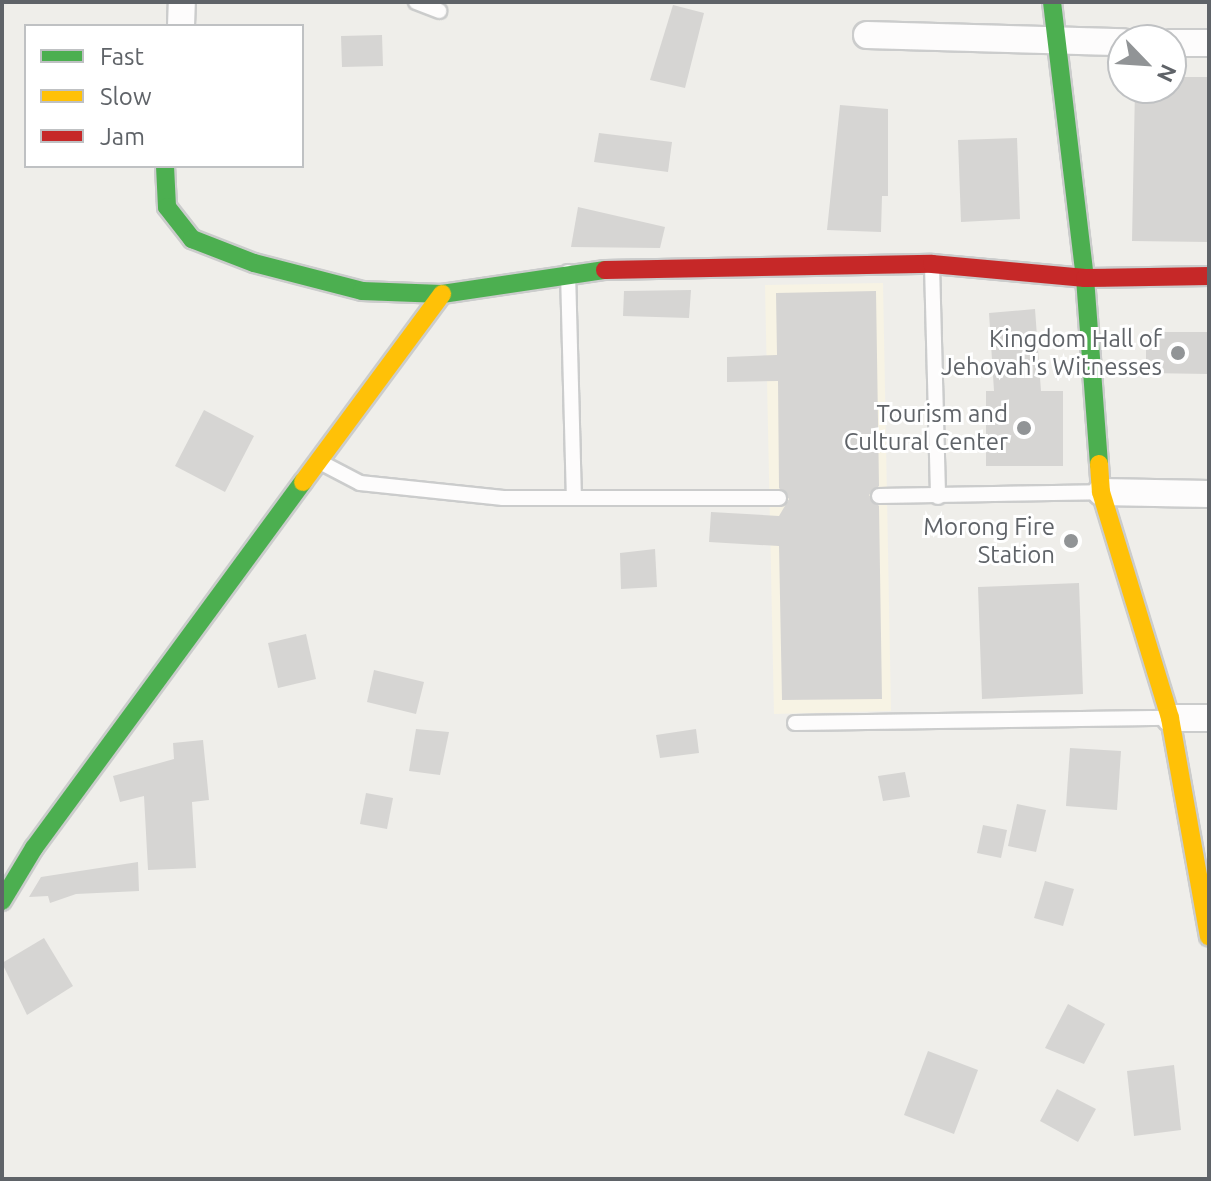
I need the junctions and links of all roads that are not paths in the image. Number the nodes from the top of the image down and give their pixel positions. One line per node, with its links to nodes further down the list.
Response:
1 (182, 2): 5 (street)
2 (416, 2): 4 (lane)
3 (1052, 2): 7 (street)
4 (439, 11)
5 (181, 24)
6 (867, 35): 7 (street)
7 (1058, 40): 8 (street); 15 (street)
8 (1107, 42)
9 (1187, 43): 10 (street)
10 (1209, 43)
11 (165, 168): 16 (street)
12 (932, 264): 13 (street); 15 (street); 21 (lane)
13 (568, 271): 16 (street); 22 (lane)
14 (1209, 276): 15 (street)
15 (1085, 278): 18 (street)
16 (442, 294): 17 (street)
17 (316, 460): 22 (lane); 27 (street)
18 (1101, 492): 19 (street); 21 (lane); 24 (street)
19 (1209, 494)
20 (879, 496): 21 (lane)
21 (938, 497)
22 (574, 498): 23 (lane)
23 (779, 498)
24 (1170, 718): 25 (street); 26 (lane); 28 (street)
25 (1209, 718)
26 (795, 723)
27 (2, 901)
28 (1209, 937)

